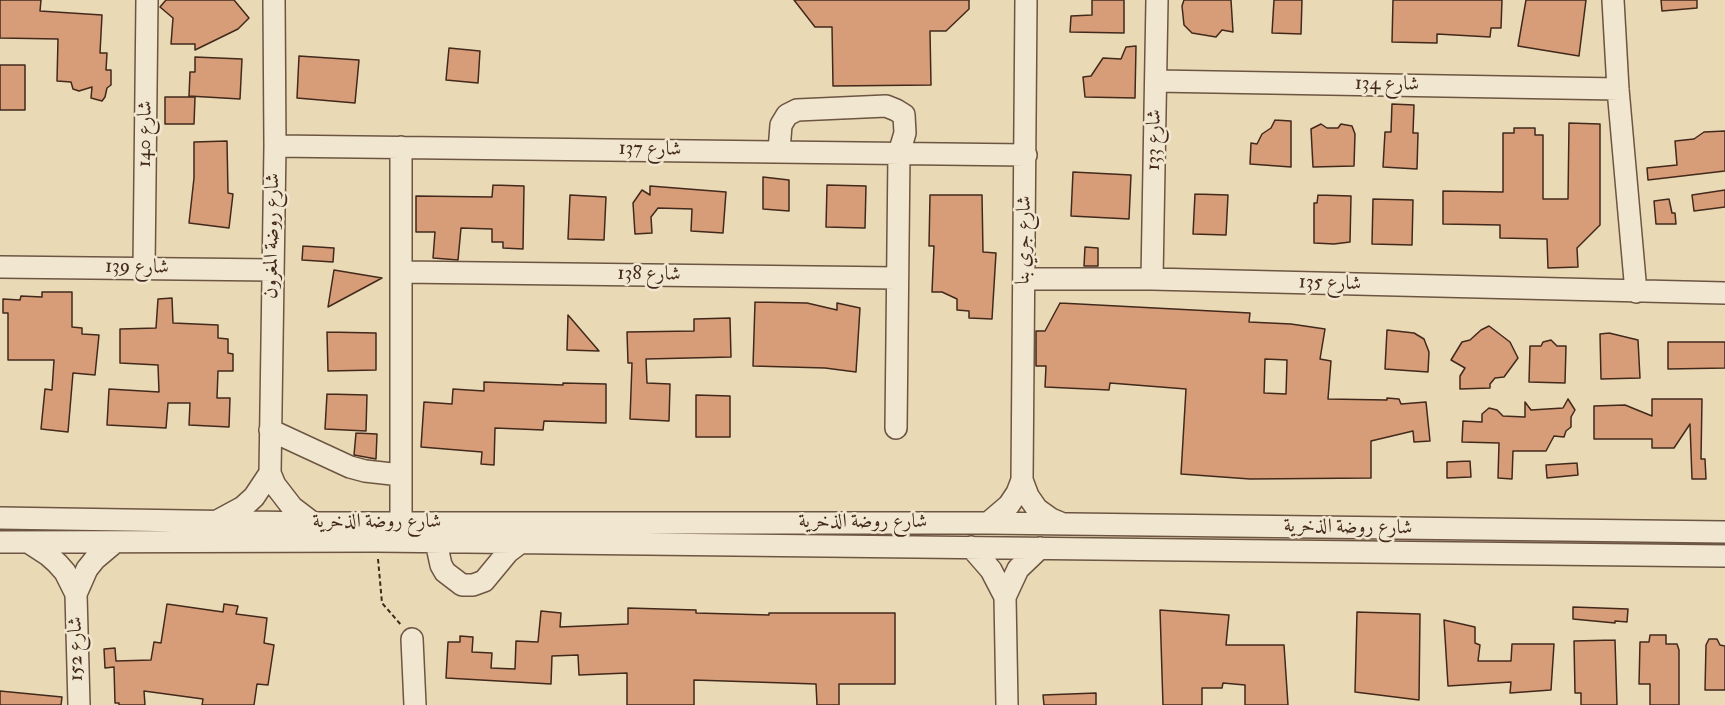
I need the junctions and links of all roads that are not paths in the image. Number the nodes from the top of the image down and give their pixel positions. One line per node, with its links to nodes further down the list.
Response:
1 (147, 0): 14 (street, شارع 140)
2 (274, 0): 8 (street, شارع روضة المغرون)
3 (1026, 0): 12 (street, شارع جري بنا)
4 (1157, 0): 6 (street, شارع 133)
5 (1613, 0): 7 (street)
6 (1156, 81): 7 (street, شارع 134); 19 (street, شارع 133)
7 (1618, 89): 20 (street)
8 (275, 146): 9 (street, شارع 137); 15 (street, شارع روضة المغرون)
9 (401, 147): 10 (street, شارع 137); 16 (street)
10 (778, 151): 11 (street, شارع 137); 11 (street)
11 (899, 153): 12 (street, شارع 137); 17 (street)
12 (1026, 155): 18 (street, شارع جري بنا)
13 (0, 267): 14 (street, شارع 139)
14 (144, 268): 15 (street, شارع 139)
15 (273, 270): 23 (street, شارع روضة المغرون)
16 (401, 272): 17 (street, شارع 138); 25 (street)
17 (896, 278): 22 (street)
18 (1025, 279): 19 (street, شارع 135); 26 (street, شارع جري بنا)
19 (1152, 279): 20 (street, شارع 135)
20 (1636, 292): 21 (street, شارع 135)
21 (1725, 293)
22 (896, 428)
23 (270, 430): 24 (street, شارع روضة المغرون); 25 (street)
24 (270, 473): 28 (street); 29 (street)
25 (401, 475): 30 (street)
26 (1022, 480): 31 (street, شارع جري بنا); 32 (street, شارع جري بنا)
27 (0, 518): 28 (street, شارع روضة الذخرية)
28 (216, 521): 29 (street, شارع روضة الذخرية)
29 (313, 523): 30 (street, شارع روضة الذخرية)
30 (401, 523): 31 (street, شارع روضة الذخرية)
31 (988, 523): 32 (street, شارع روضة الذخرية)
32 (1066, 525): 33 (street, شارع روضة الذخرية)
33 (1725, 532)
34 (0, 542): 35 (street, شارع روضة الذخرية)
35 (28, 542): 37 (street, شارع روضة الذخرية); 42 (street, شارع 152)
36 (436, 542): 37 (street, شارع روضة الذخرية); 38 (street, شارع روضة الذخرية); 38 (street)
37 (114, 543): 42 (street, شارع 152)
38 (520, 543): 39 (street, شارع روضة الذخرية)
39 (971, 547): 40 (street, شارع روضة الذخرية); 43 (street)
40 (1040, 548): 41 (street, شارع روضة الذخرية); 43 (street)
41 (1725, 556)
42 (76, 594): 45 (street, شارع 152)
43 (1005, 597): 47 (street)
44 (412, 639): 46 (street)
45 (79, 705)
46 (415, 705)
47 (1007, 705)

